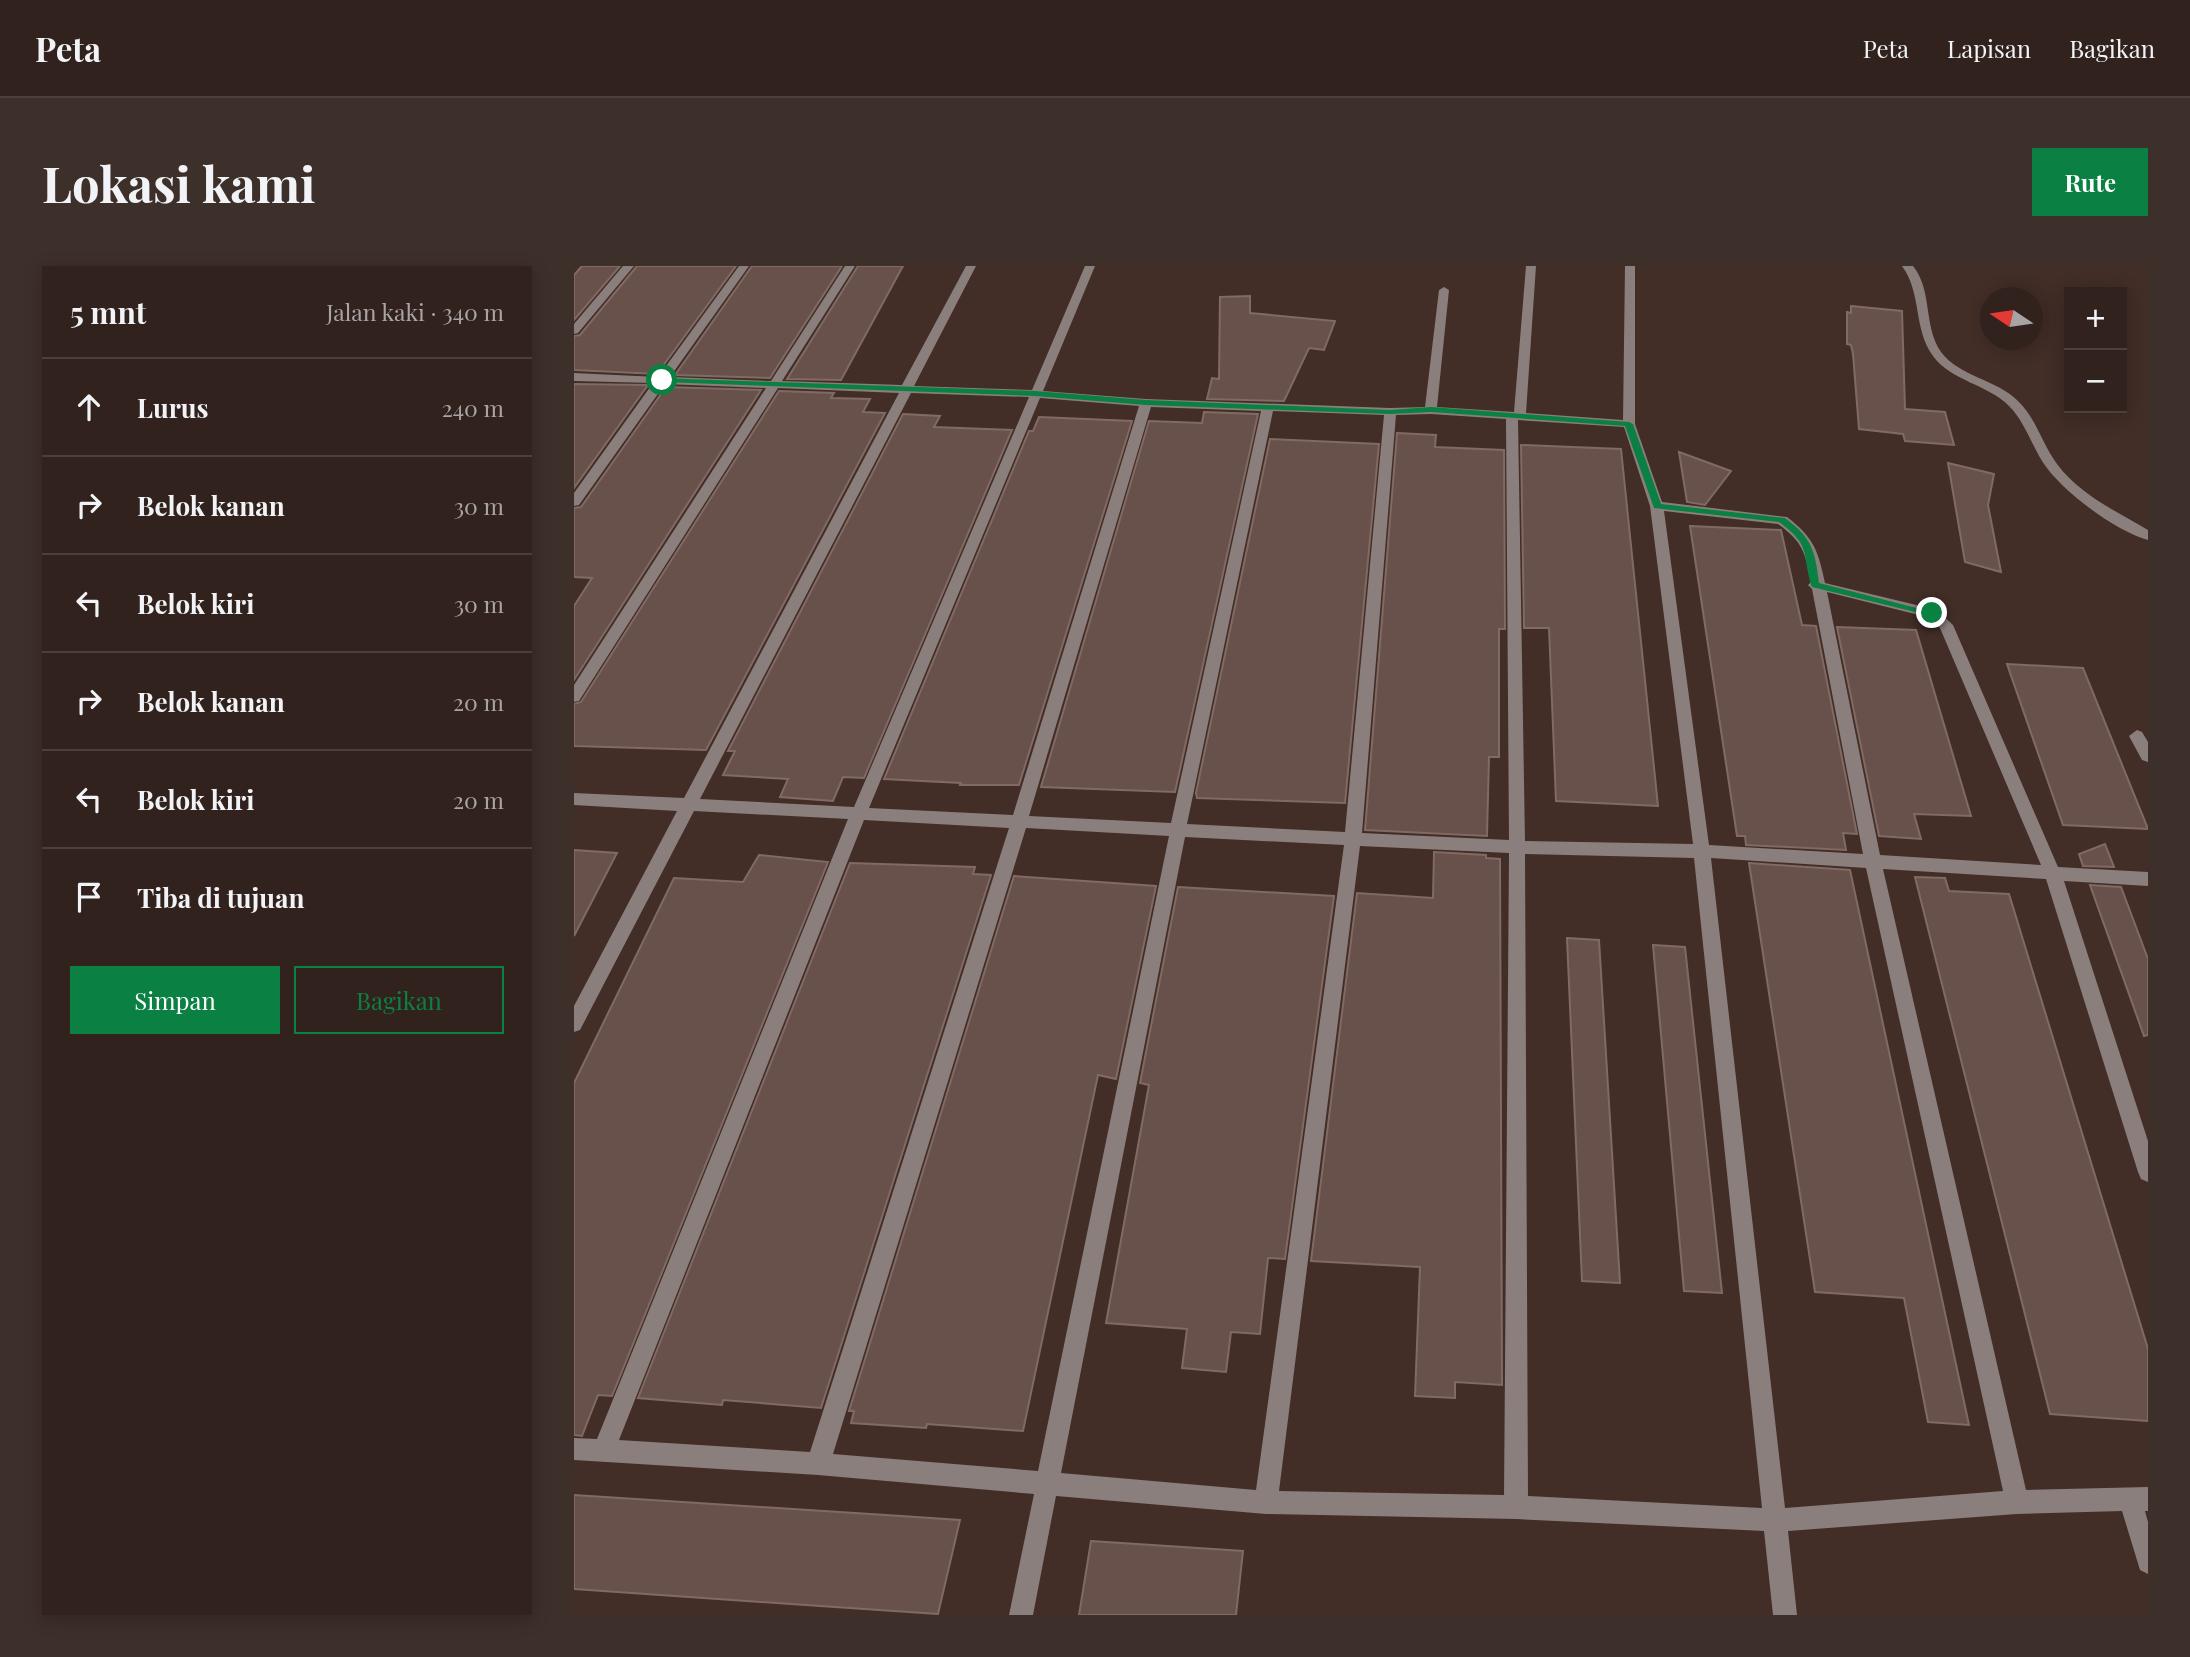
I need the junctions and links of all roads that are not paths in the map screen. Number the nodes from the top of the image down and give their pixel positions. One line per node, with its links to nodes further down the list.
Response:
1 (629, 266): 10 (street)
2 (744, 266): 12 (street)
3 (850, 266): 13 (street)
4 (971, 266): 14 (street)
5 (1090, 266): 15 (street)
6 (1531, 266): 20 (street)
7 (1630, 266): 21 (street)
8 (1906, 266): 24 (street)
9 (1444, 290): 18 (street)
10 (574, 331)
11 (574, 377): 12 (street)
12 (662, 380): 13 (street); 22 (street)
13 (777, 383): 14 (street); 26 (street)
14 (909, 388): 15 (street); 30 (street)
15 (1035, 394): 16 (street); 31 (street)
16 (1146, 403): 17 (street); 32 (street)
17 (1268, 407): 19 (street); 33 (street)
18 (1431, 410): 19 (street); 20 (street)
19 (1390, 412): 34 (street)
20 (1516, 417): 21 (street); 35 (street)
21 (1629, 424): 23 (street)
22 (574, 502)
23 (1657, 506): 25 (street); 36 (street)
24 (2148, 536)
25 (1815, 585): 37 (street); 38 (street)
26 (574, 697)
27 (2137, 736): 28 (street)
28 (2148, 757)
29 (574, 799): 30 (street)
30 (691, 805): 31 (street); 40 (street)
31 (859, 813): 32 (street); 43 (street)
32 (1020, 820): 33 (street); 44 (street)
33 (1178, 830): 34 (street); 45 (street)
34 (1353, 839): 35 (street); 47 (street)
35 (1517, 847): 36 (street); 49 (street)
36 (1702, 851): 37 (street); 50 (street)
37 (1873, 862): 38 (street); 48 (street)
38 (2053, 874): 39 (street); 41 (street)
39 (2148, 879)
40 (574, 1024)
41 (2148, 1172)
42 (574, 1449): 43 (street)
43 (603, 1451): 44 (street)
44 (818, 1464): 45 (street)
45 (1045, 1486): 47 (street); 52 (street)
46 (2139, 1500): 48 (street); 51 (street)
47 (1266, 1502): 49 (street)
48 (2017, 1502): 50 (street)
49 (1517, 1507): 50 (street)
50 (1774, 1520): 53 (street)
51 (2148, 1562)
52 (1021, 1615)
53 (1785, 1615)

